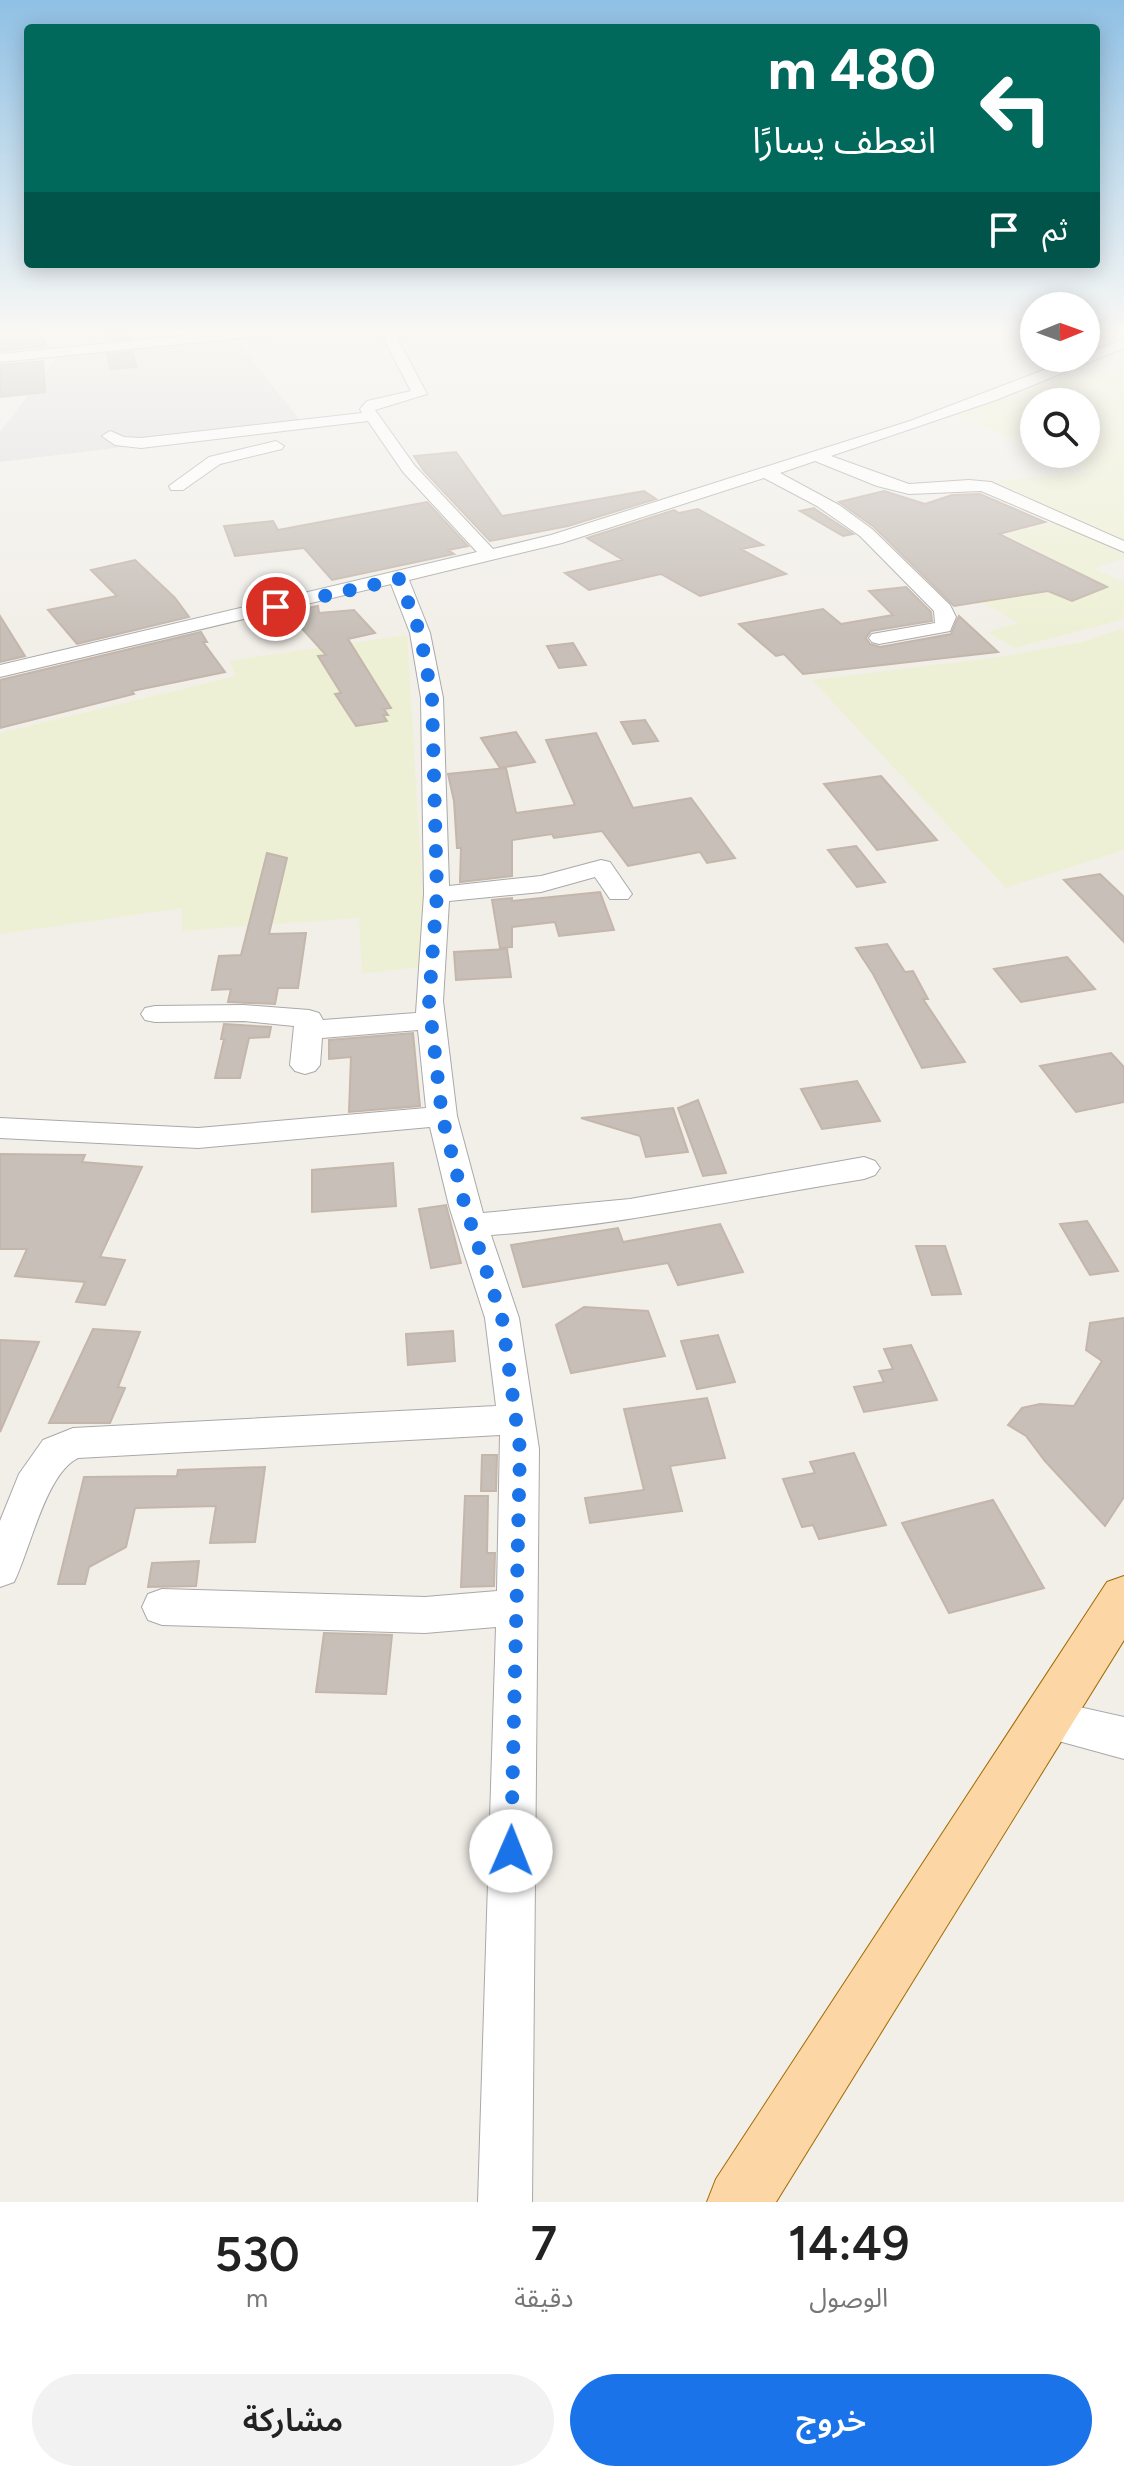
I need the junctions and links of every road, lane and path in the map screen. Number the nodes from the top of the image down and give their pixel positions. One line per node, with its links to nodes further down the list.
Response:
1 (255, 431): 5 (street)
2 (336, 431): 8 (street)
3 (382, 431): 10 (street)
4 (894, 431): 6 (street)
5 (110, 436)
6 (819, 457): 7 (street); 9 (street)
7 (768, 473): 10 (street); 12 (street)
8 (177, 486)
9 (1122, 547)
10 (490, 556): 11 (street)
11 (399, 579): 13 (street); 14 (street)
12 (879, 638)
13 (0, 671)
14 (437, 894): 15 (street); 17 (street)
15 (619, 894)
16 (155, 1014): 17 (street)
17 (431, 1020): 18 (street)
18 (442, 1116): 19 (street); 21 (street)
19 (0, 1128)
20 (864, 1168): 21 (street)
21 (471, 1225): 22 (street)
22 (516, 1420): 23 (street); 26 (street)
23 (0, 1570)
24 (1124, 1597): 27 (main road)
25 (162, 1607): 26 (street)
26 (516, 1607): 29 (street)
27 (1048, 1720): 28 (street); 30 (main road)
28 (1124, 1738)
29 (505, 2202)
30 (739, 2202)

